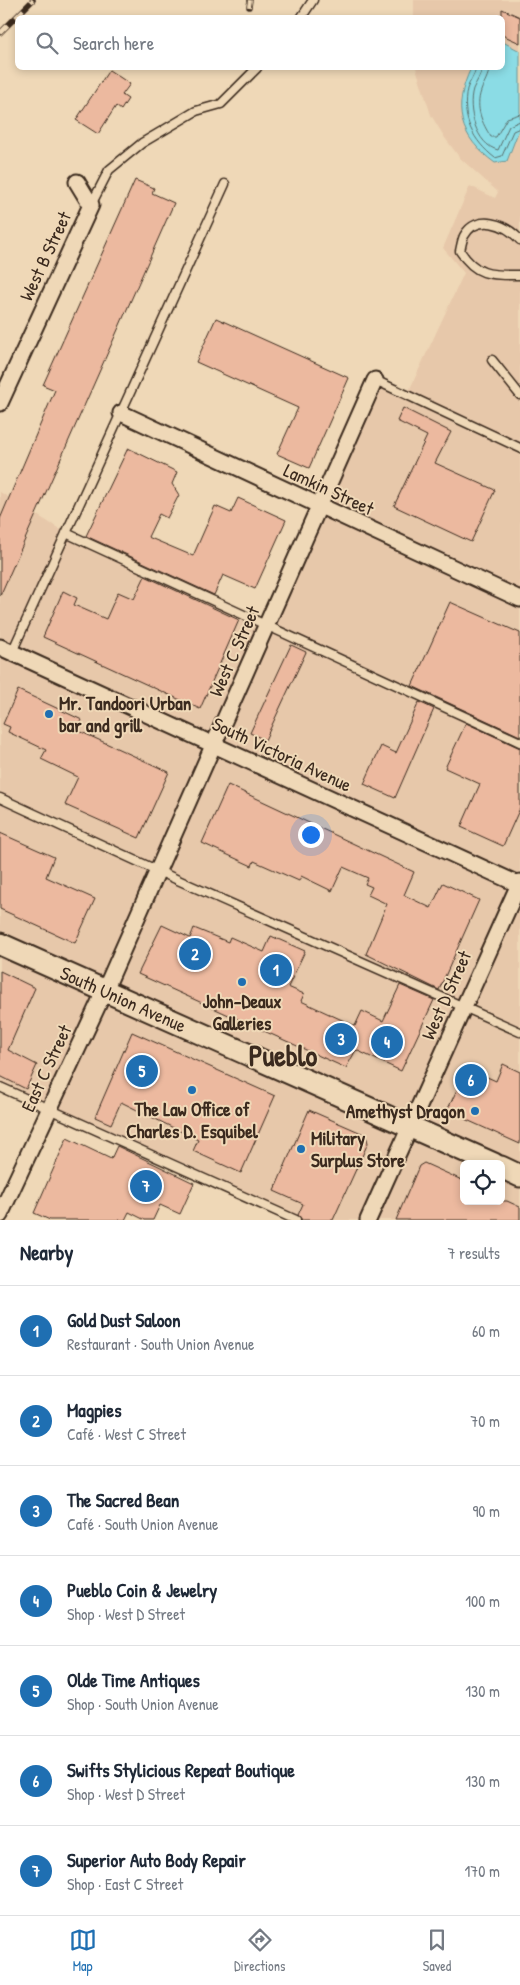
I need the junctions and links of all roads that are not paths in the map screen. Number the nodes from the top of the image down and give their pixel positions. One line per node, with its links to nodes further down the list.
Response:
1 (313, 0): 2 (lane)
2 (303, 15)
3 (255, 70): 6 (lane)
4 (77, 182): 6 (street, West B Street)
5 (225, 184): 13 (lane)
6 (91, 205): 12 (street, West B Street)
7 (520, 240): 8 (lane)
8 (520, 275)
9 (492, 360): 11 (lane)
10 (375, 380): 14 (lane); 15 (street, West C Street)
11 (520, 395)
12 (0, 402)
13 (121, 413): 15 (street, Lamkin Street); 16 (lane)
14 (520, 448)
15 (319, 507): 17 (street, Lamkin Street); 18 (street, West C Street)
16 (66, 533): 18 (lane); 19 (lane)
17 (520, 599)
18 (267, 624): 20 (lane); 21 (street, West C Street)
19 (6, 650): 21 (street, South Victoria Avenue)
20 (520, 742)
21 (214, 745): 23 (street, West C Street); 24 (street, South Victoria Avenue)
22 (0, 798): 23 (lane)
23 (158, 870): 26 (street, West C Street); 27 (lane)
24 (520, 884): 27 (street, West D Street)
25 (0, 944): 26 (street, South Union Avenue)
26 (104, 992): 30 (street, East C Street); 31 (street, South Union Avenue)
27 (464, 1005): 28 (lane); 31 (street, West D Street)
28 (520, 1032)
29 (0, 1087): 30 (lane)
30 (49, 1109): 35 (street, East C Street); 36 (lane)
31 (410, 1126): 32 (street, South Union Avenue); 37 (street, West D Street)
32 (485, 1160)
33 (505, 1169): 34 (street)
34 (520, 1176)
35 (0, 1215)
36 (296, 1220)
37 (368, 1220)

